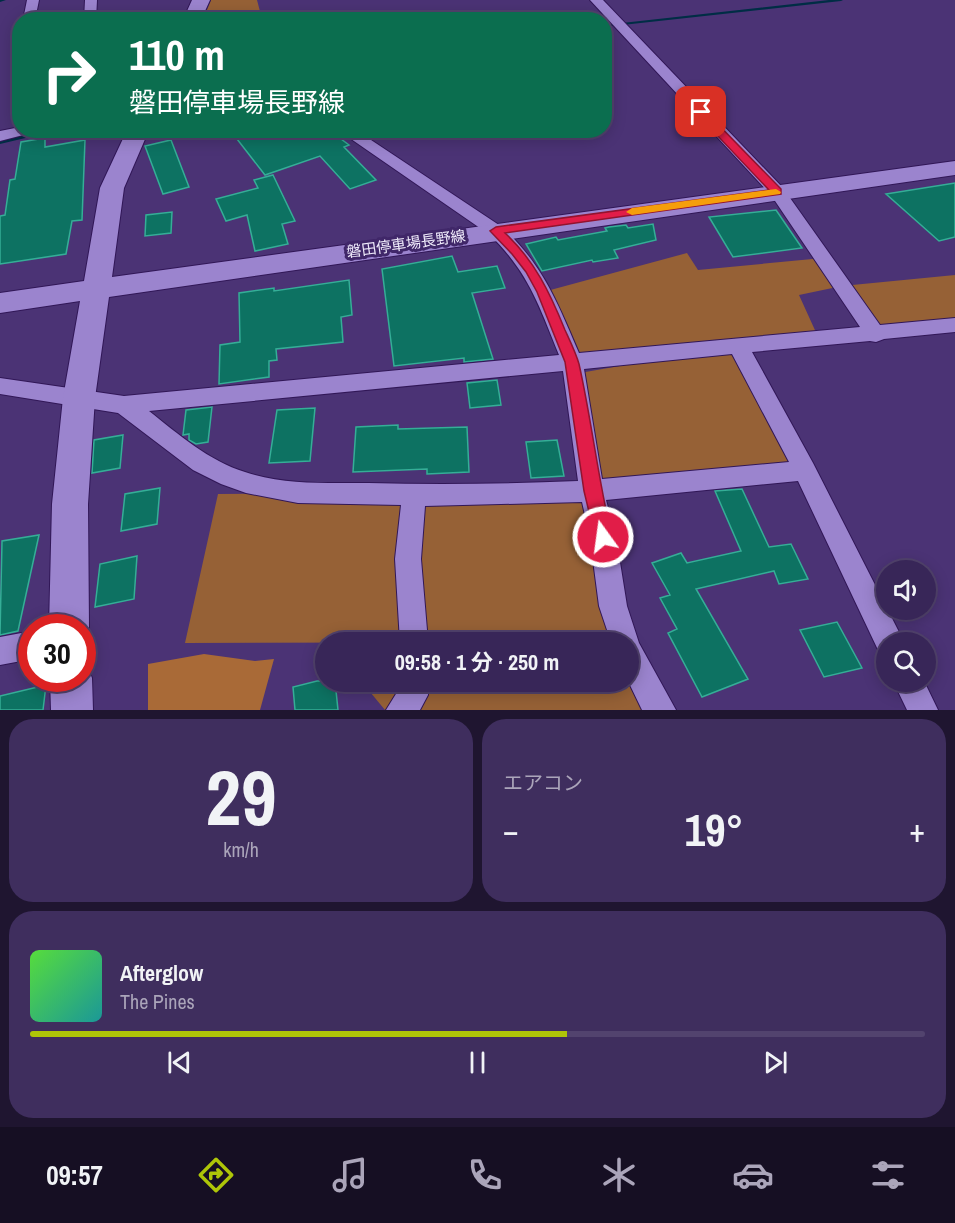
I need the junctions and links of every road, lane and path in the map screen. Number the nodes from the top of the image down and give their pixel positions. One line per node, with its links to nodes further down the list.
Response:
1 (596, 0): 2 (street)
2 (607, 12)
3 (612, 17): 7 (street)
4 (134, 138): 9 (main road)
5 (357, 138): 8 (street)
6 (954, 170): 7 (main road, 磐田停車場長野線)
7 (777, 192): 8 (main road, 磐田停車場長野線); 12 (street)
8 (496, 231): 9 (main road, 磐田停車場長野線); 14 (street)
9 (95, 291): 10 (main road, 磐田停車場長野線); 16 (main road)
10 (0, 303)
11 (955, 325): 12 (street)
12 (876, 334): 13 (street)
13 (738, 345): 14 (street); 18 (street)
14 (572, 362): 17 (street); 19 (street)
15 (0, 386): 16 (street)
16 (78, 398): 17 (street); 21 (main road)
17 (124, 405): 20 (street)
18 (805, 470): 19 (street); 24 (street)
19 (592, 491): 20 (street); 23 (street)
20 (414, 496): 22 (street)
21 (69, 614)
22 (413, 632)
23 (622, 632)
24 (884, 632)
25 (18, 648): 26 (street)
26 (0, 651)
27 (639, 673): 33 (street)
28 (71, 692): 31 (main road)
29 (413, 692): 32 (street)
30 (914, 692): 34 (street)
31 (72, 710)
32 (401, 710)
33 (661, 710)
34 (923, 710)

